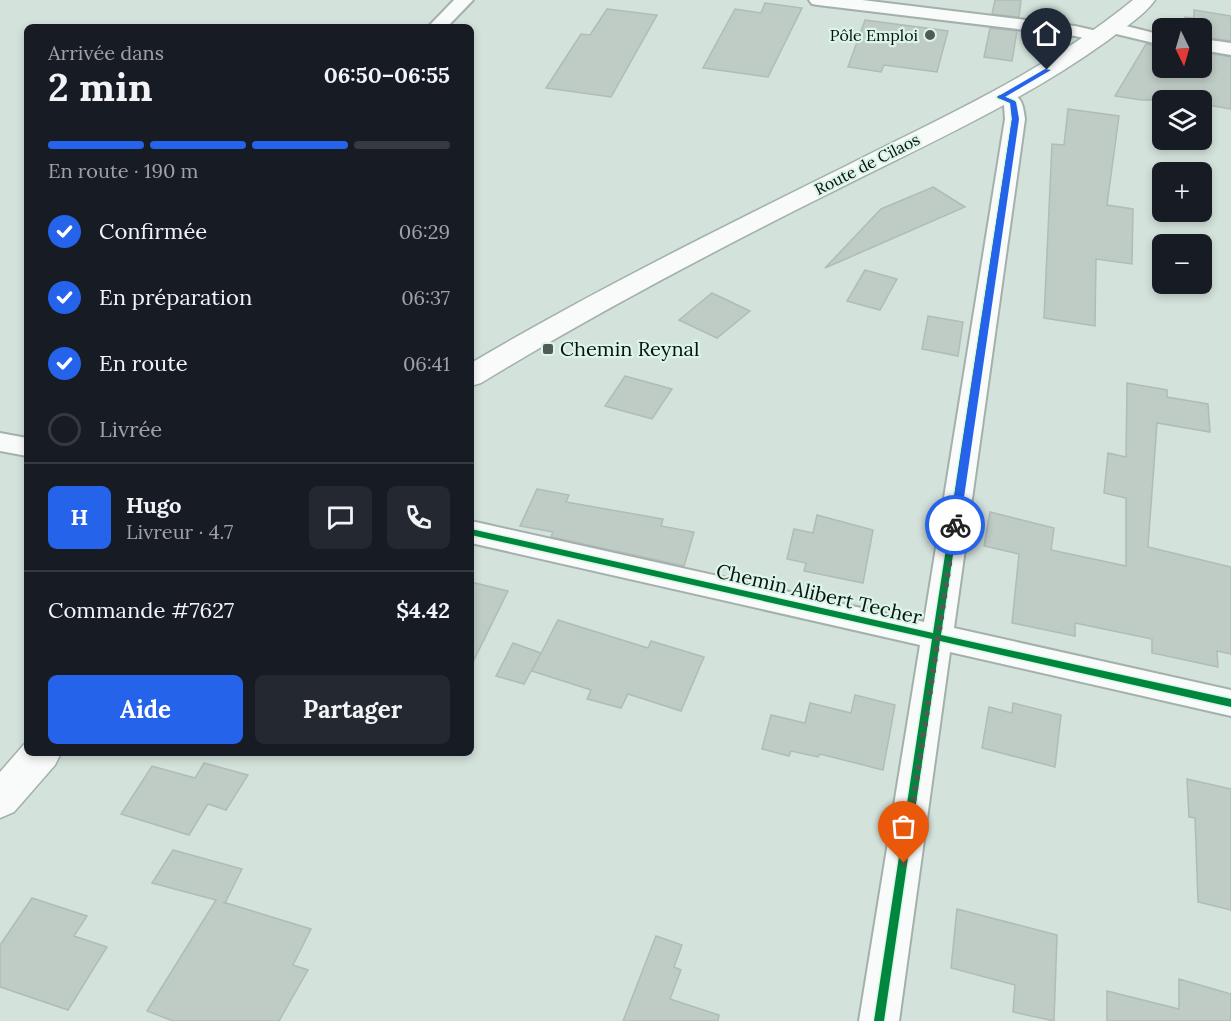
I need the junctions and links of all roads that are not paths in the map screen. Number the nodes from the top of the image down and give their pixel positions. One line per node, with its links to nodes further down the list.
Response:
1 (464, 0): 4 (street)
2 (818, 0): 5 (street)
3 (1145, 0): 5 (main road, Route de Cilaos)
4 (440, 24)
5 (1107, 33): 6 (street); 9 (main road, Route de Cilaos)
6 (1152, 39)
7 (1212, 46): 8 (street)
8 (1231, 49)
9 (1000, 97): 10 (main road, Route de Cilaos); 16 (street)
10 (579, 312): 11 (main road, Route de Cilaos); 12 (main road, Route de Cilaos)
11 (474, 359)
12 (474, 374)
13 (0, 442): 14 (street)
14 (24, 446)
15 (474, 533): 16 (street, Chemin Alibert Techer)
16 (939, 637): 17 (street, Chemin Alibert Techer); 22 (street)
17 (1231, 703)
18 (24, 746): 20 (main road)
19 (38, 756): 21 (main road)
20 (0, 782)
21 (0, 800)
22 (879, 1021)

